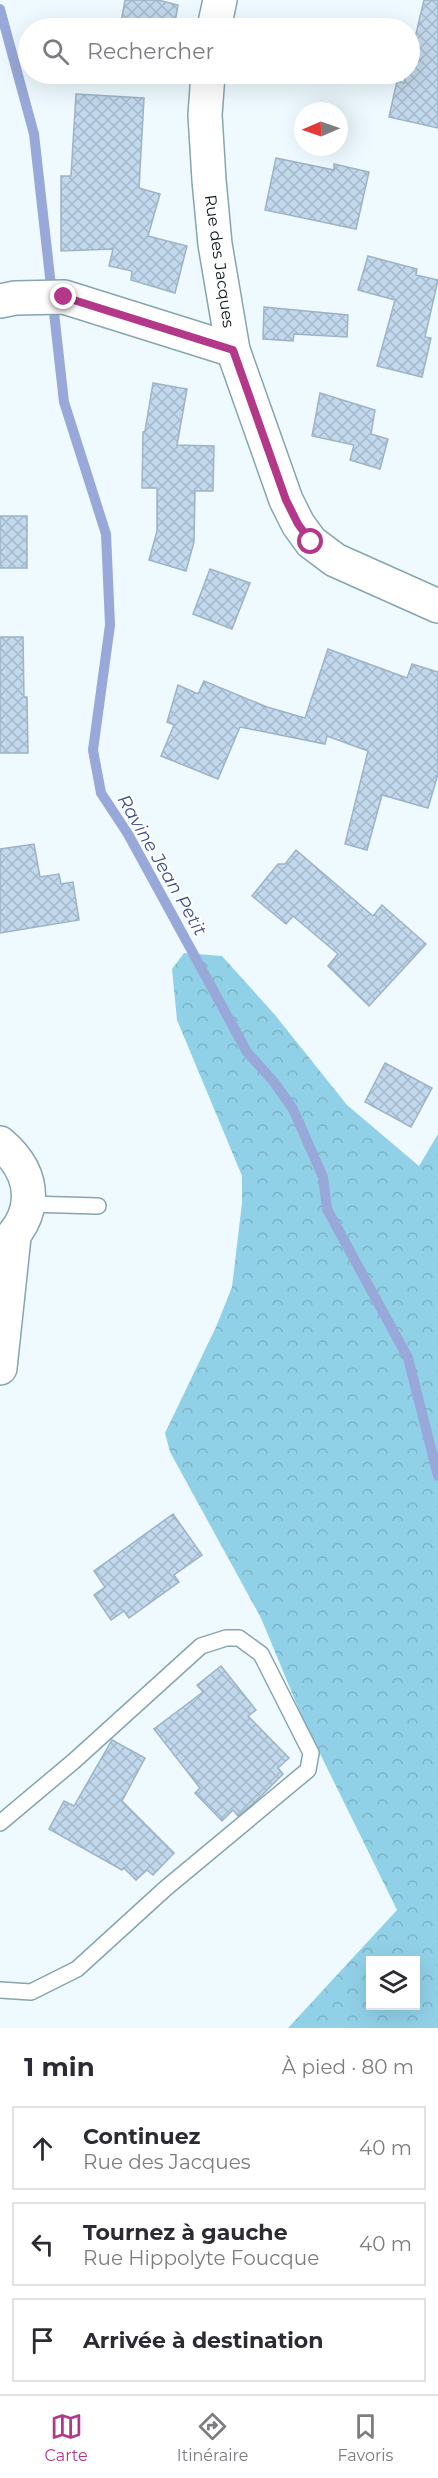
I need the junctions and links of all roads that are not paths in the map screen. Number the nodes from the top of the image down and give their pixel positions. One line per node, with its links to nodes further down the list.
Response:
1 (220, 0): 2 (street)
2 (216, 18)
3 (207, 84): 5 (street, Rue des Jacques)
4 (8, 300): 5 (street)
5 (233, 350): 6 (street, Rue des Jacques)
6 (438, 606)
7 (0, 1143): 8 (street)
8 (28, 1204): 9 (lane); 10 (street)
9 (98, 1206)
10 (7, 1243): 11 (street)
11 (0, 1368)
12 (0, 1823): 13 (lane)
13 (0, 1990)

